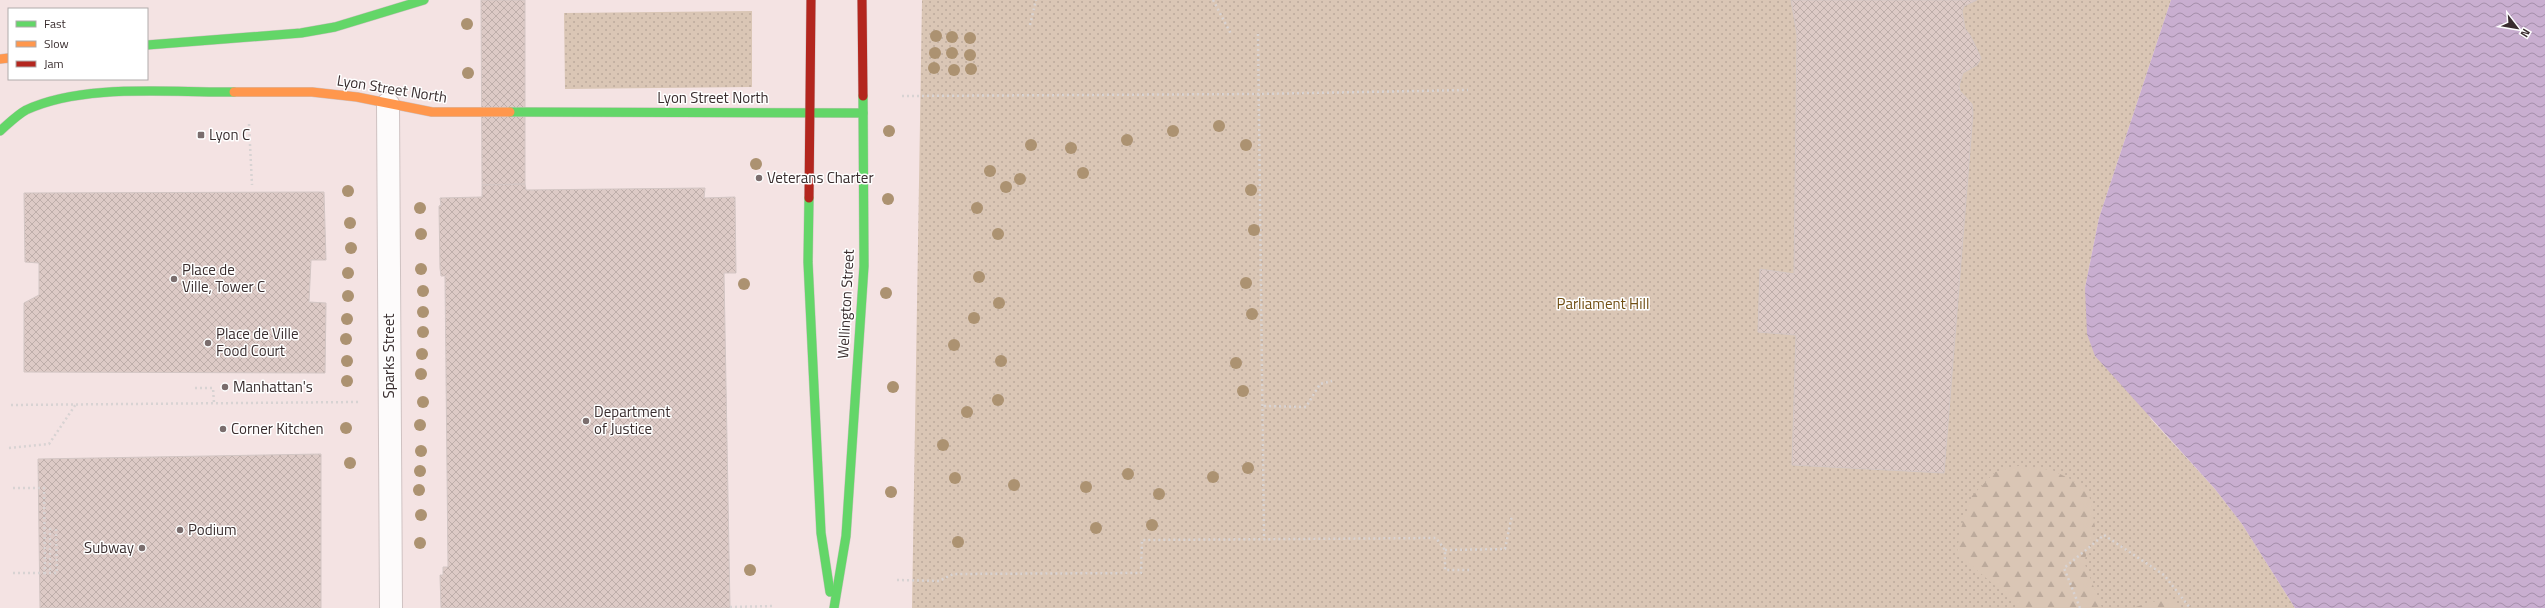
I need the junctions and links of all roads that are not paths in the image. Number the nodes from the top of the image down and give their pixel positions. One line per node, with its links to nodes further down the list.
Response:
1 (424, 0): 4 (main road)
2 (811, 0): 7 (main road, Wellington Street)
3 (862, 0): 8 (main road, Wellington Street)
4 (389, 6): 5 (main road)
5 (148, 45)
6 (388, 104): 7 (main road, Lyon Street North); 9 (main road, Lyon Street North); 10 (street, Sparks Street)
7 (808, 112): 8 (main road, Lyon Street North); 11 (main road, Wellington Street)
8 (863, 113): 11 (main road, Wellington Street)
9 (0, 132)
10 (391, 608)
11 (833, 608)

